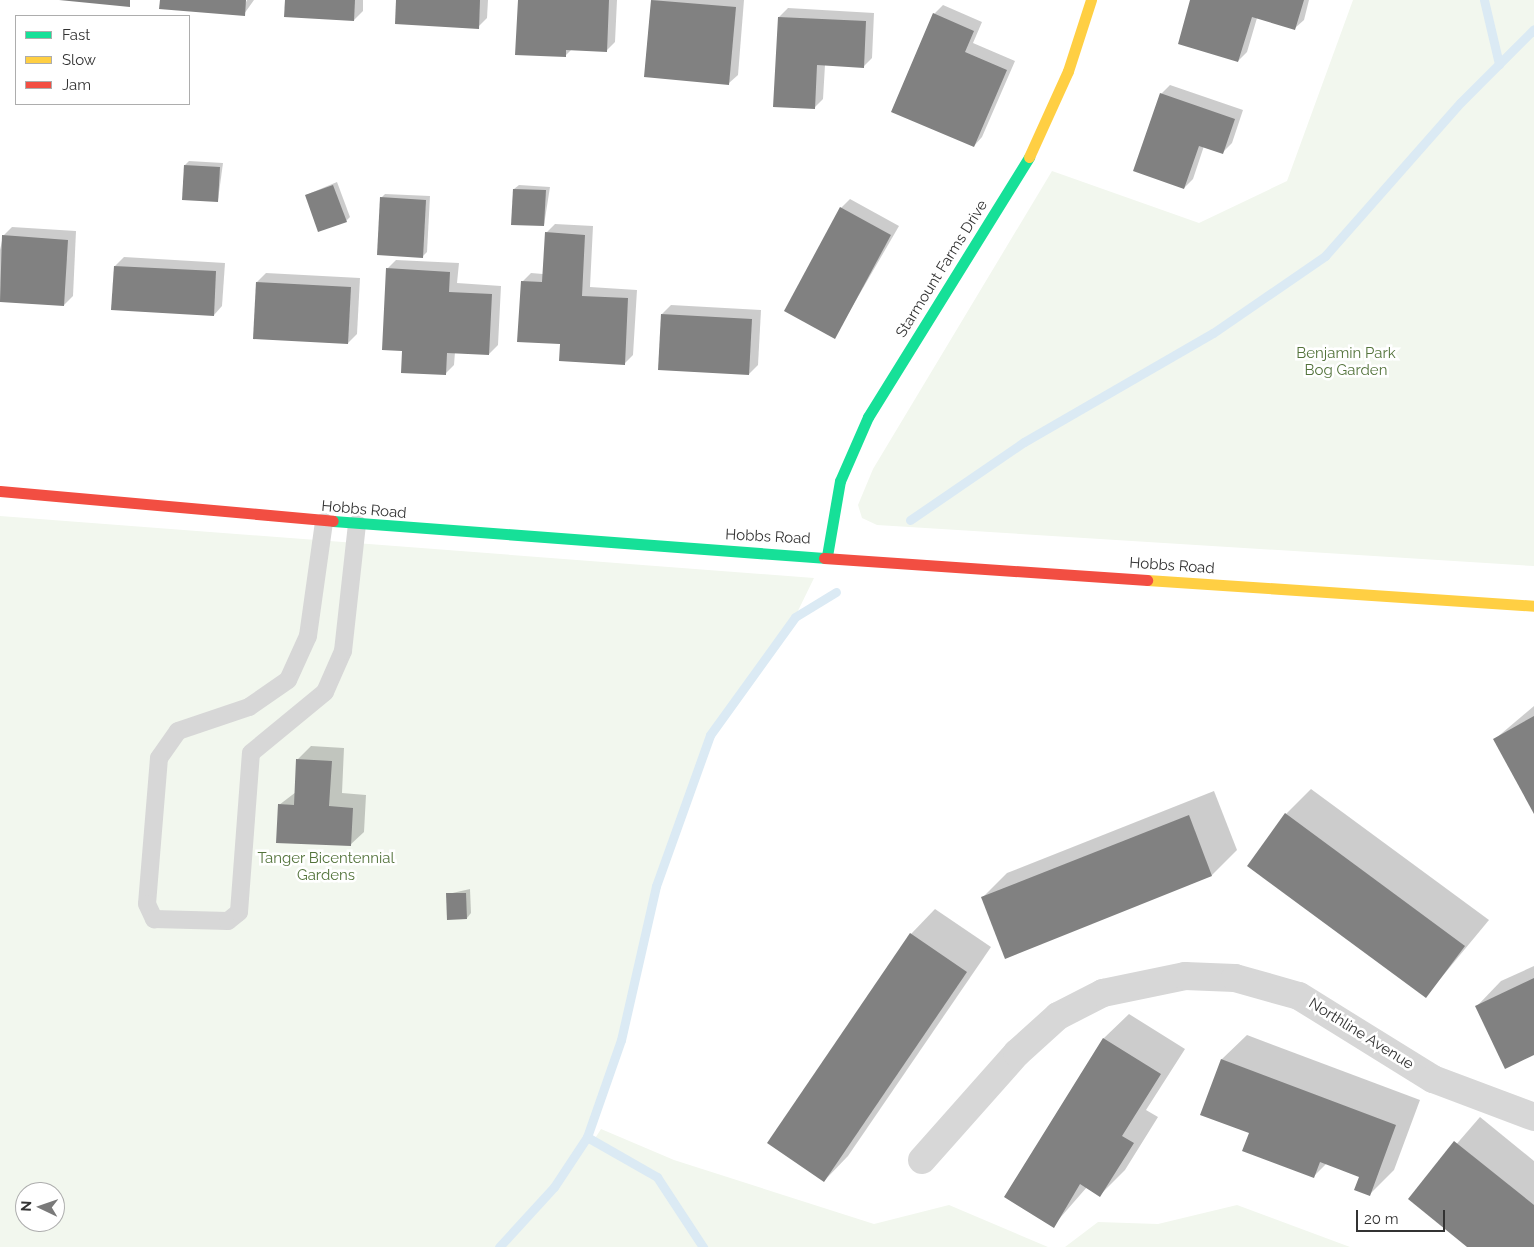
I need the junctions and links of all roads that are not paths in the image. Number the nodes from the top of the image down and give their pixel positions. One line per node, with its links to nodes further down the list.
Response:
1 (1091, 0): 5 (street, Starmount Farms Drive)
2 (0, 492): 3 (street, Hobbs Road)
3 (324, 522): 4 (street, Hobbs Road); 4 (lane)
4 (357, 524): 5 (street, Hobbs Road)
5 (827, 556): 6 (street, Hobbs Road)
6 (1534, 606)
7 (1534, 1117): 8 (street, Northline Avenue)
8 (922, 1160)

